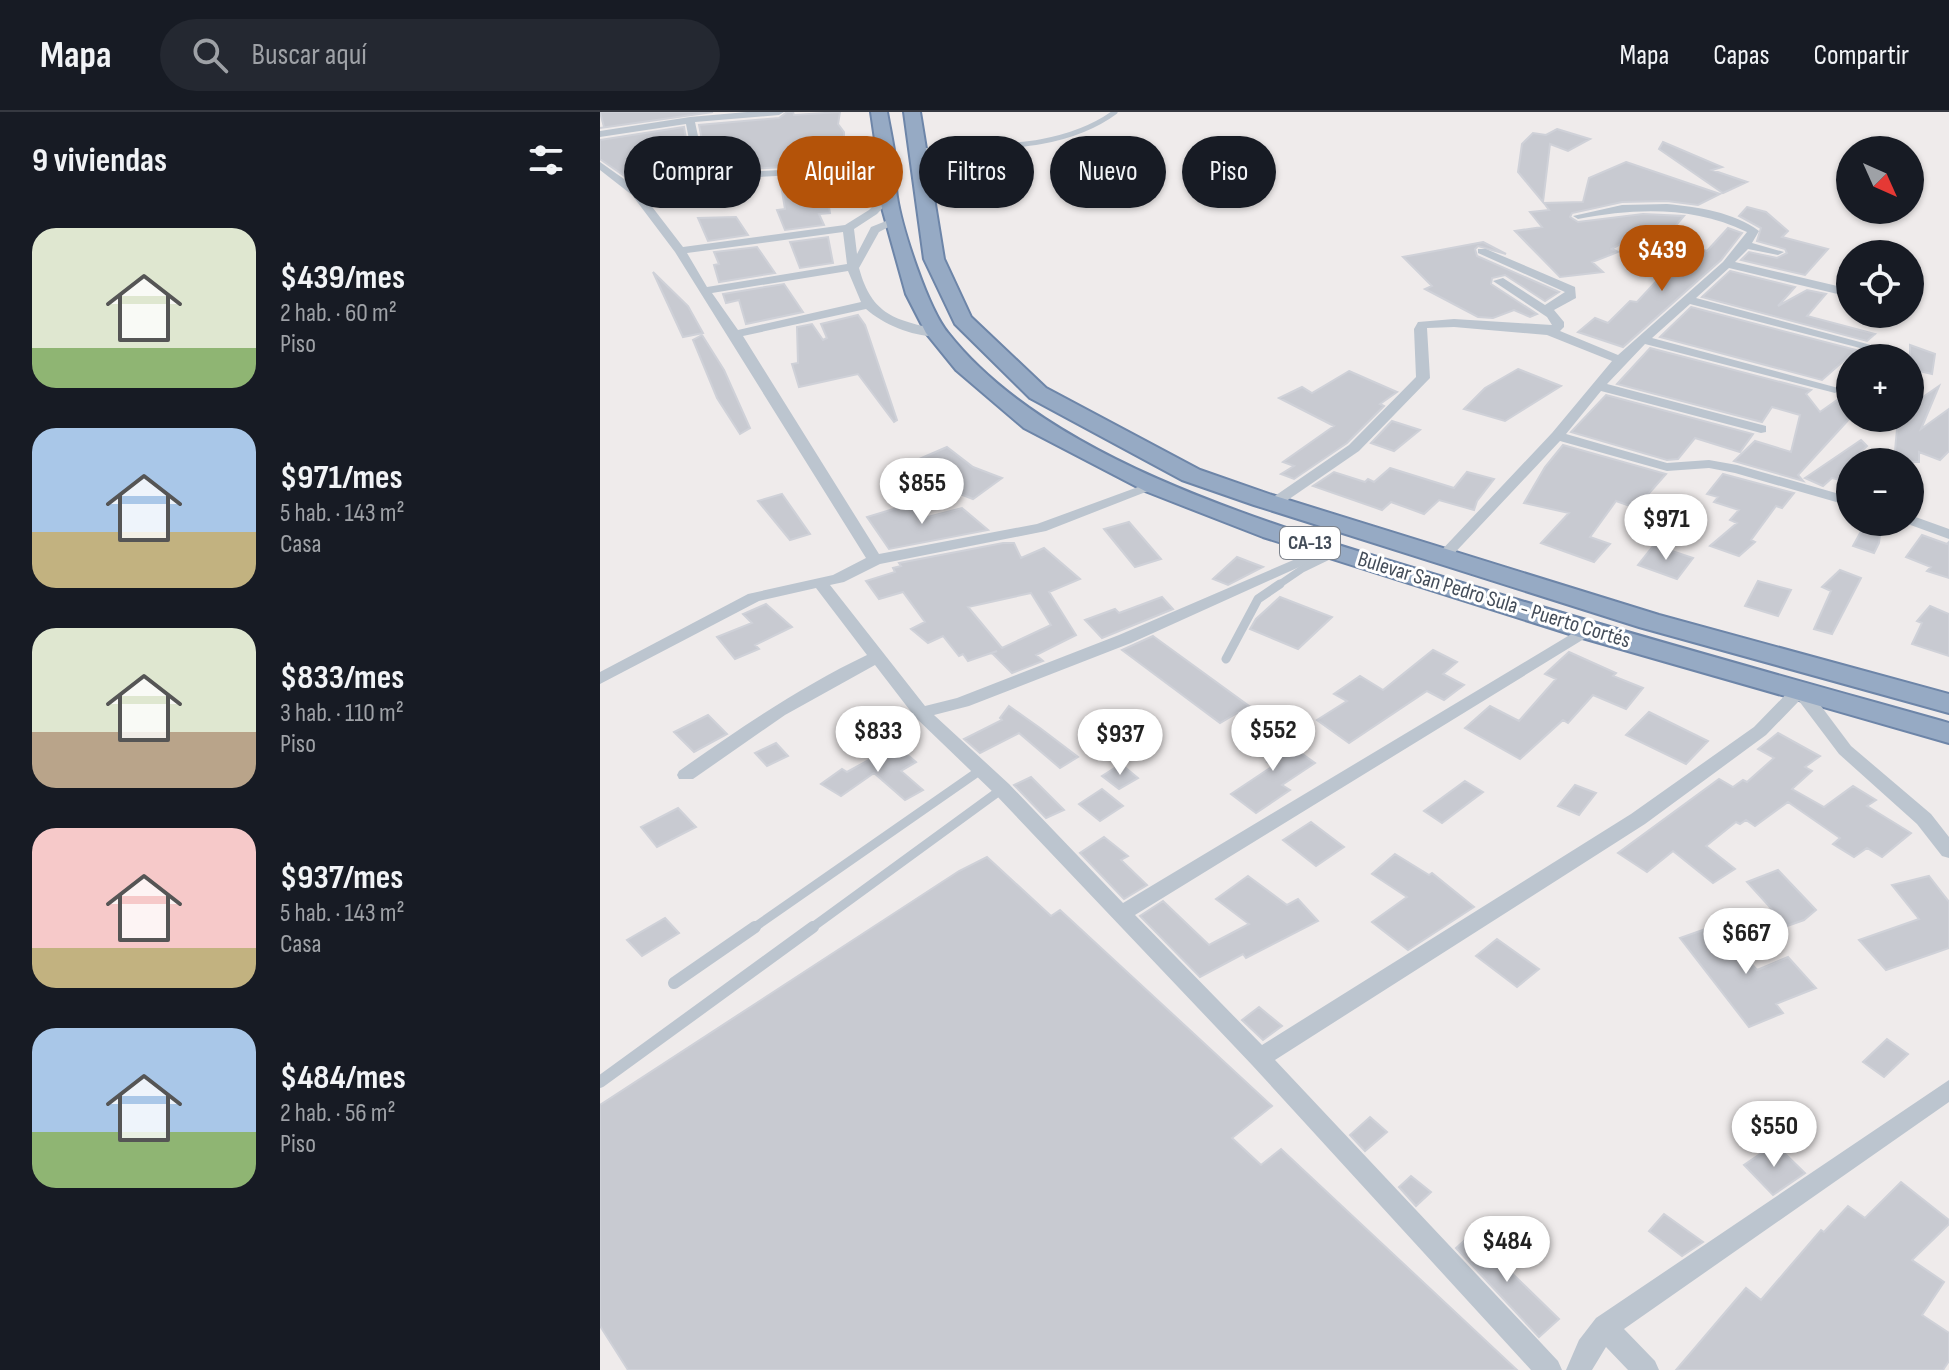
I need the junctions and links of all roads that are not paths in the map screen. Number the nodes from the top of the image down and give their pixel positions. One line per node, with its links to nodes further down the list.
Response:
1 (779, 112): 6 (street)
2 (879, 112): 11 (highway, Bulevar San Pedro Sula - Puerto Cortés / CA-13)
3 (912, 112): 13 (highway, Bulevar San Pedro Sula - Puerto Cortés / CA-13)
4 (1107, 112): 8 (lane)
5 (1115, 112): 8 (lane)
6 (703, 115): 7 (street)
7 (690, 120): 9 (street); 10 (street)
8 (1107, 120): 12 (lane)
9 (600, 134)
10 (693, 136)
11 (883, 136)
12 (1034, 141)
13 (919, 146)
14 (600, 165): 15 (street)
15 (624, 184)
16 (647, 208): 22 (street)
17 (927, 208): 45 (highway, Bulevar San Pedro Sula - Puerto Cortés / CA-13)
18 (892, 209): 20 (street); 26 (street); 34 (highway, Bulevar San Pedro Sula - Puerto Cortés / CA-13)
19 (1578, 216): 21 (street)
20 (848, 228): 22 (street); 26 (street)
21 (1745, 245): 24 (street); 25 (street)
22 (680, 251): 29 (street)
23 (1482, 251): 32 (street)
24 (1778, 252)
25 (1727, 264): 28 (street); 30 (street)
26 (853, 267): 29 (street); 31 (street)
27 (1499, 281): 32 (street)
28 (1836, 290)
29 (704, 291): 35 (street)
30 (1689, 300): 36 (street); 37 (street)
31 (866, 305): 34 (street); 35 (street)
32 (1545, 310): 33 (street)
33 (1549, 331): 38 (street); 45 (street)
34 (936, 333): 43 (highway, Bulevar San Pedro Sula - Puerto Cortés / CA-13)
35 (735, 334): 50 (street)
36 (1645, 340): 38 (street); 40 (street)
37 (1860, 344)
38 (1620, 360): 39 (street)
39 (1597, 386): 41 (street); 42 (street)
40 (1835, 389)
41 (1761, 429)
42 (1557, 436): 44 (street); 49 (street)
43 (1154, 486): 48 (highway, Bulevar San Pedro Sula - Puerto Cortés / CA-13); 50 (street)
44 (1836, 498)
45 (1274, 503): 49 (highway, Bulevar San Pedro Sula - Puerto Cortés / CA-13)
46 (1924, 525): 47 (street)
47 (1949, 534)
48 (1335, 550): 52 (highway, Bulevar San Pedro Sula - Puerto Cortés / CA-13); 54 (lane); 58 (street)
49 (1442, 558): 57 (highway, Bulevar San Pedro Sula - Puerto Cortés / CA-13)
50 (875, 560): 51 (street)
51 (821, 584): 53 (street); 55 (street)
52 (1589, 631): 56 (highway, Bulevar San Pedro Sula - Puerto Cortés / CA-13); 64 (street)
53 (878, 657): 58 (street); 61 (street)
54 (1226, 659)
55 (600, 679)
56 (1800, 690): 59 (highway, Bulevar San Pedro Sula - Puerto Cortés / CA-13); 63 (street); 66 (street)
57 (1949, 704)
58 (921, 713): 60 (street)
59 (1949, 733)
60 (982, 769): 62 (street); 65 (lane)
61 (686, 775)
62 (1002, 789): 64 (street); 67 (lane)
63 (1949, 851)
64 (1121, 914): 66 (street)
65 (674, 983)
66 (1260, 1058): 70 (street)
67 (600, 1082)
68 (1949, 1090): 69 (street)
69 (1605, 1327): 71 (street); 72 (street)
70 (1549, 1370)
71 (1579, 1370)
72 (1646, 1370)

